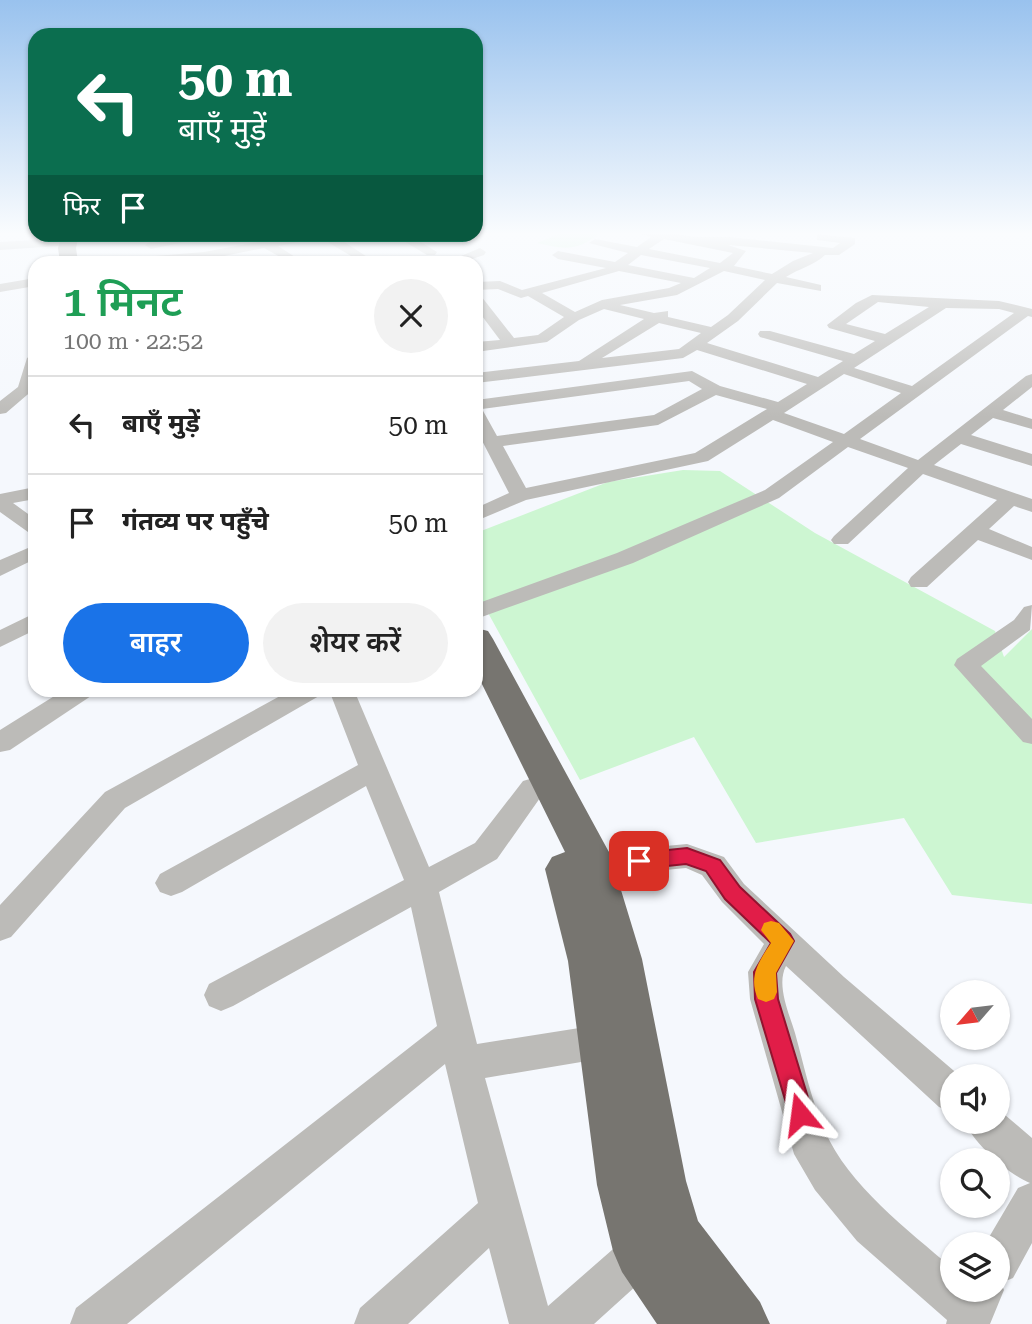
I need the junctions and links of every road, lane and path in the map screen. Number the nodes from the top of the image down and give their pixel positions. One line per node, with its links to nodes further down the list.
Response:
1 (534, 294): 9 (street)
2 (663, 294): 5 (street)
3 (758, 294): 12 (street)
4 (943, 304): 8 (street); 14 (street); 14 (street)
5 (603, 305): 9 (street); 10 (street)
6 (677, 305): 10 (street)
7 (483, 308): 15 (street)
8 (1029, 312): 24 (street)
9 (574, 317): 15 (street)
10 (655, 318): 12 (street); 19 (street)
11 (831, 326): 14 (street)
12 (713, 332): 17 (street)
13 (765, 334): 18 (street)
14 (889, 340): 18 (street)
15 (510, 343): 16 (street)
16 (483, 345)
17 (696, 345): 19 (street); 21 (street)
18 (850, 364): 21 (street); 24 (street)
19 (580, 366): 20 (street)
20 (483, 377)
21 (820, 383): 27 (street)
22 (1028, 386): 28 (street)
23 (714, 389): 27 (street); 29 (street); 34 (street)
24 (914, 392): 33 (street)
25 (28, 396): 26 (street)
26 (0, 409)
27 (776, 411): 33 (street); 38 (street)
28 (990, 412): 30 (street); 32 (street)
29 (483, 414)
30 (1032, 424)
31 (483, 426): 34 (street)
32 (958, 437): 35 (street); 36 (street)
33 (845, 441): 36 (street); 50 (street)
34 (492, 442): 38 (street)
35 (1032, 460)
36 (919, 468): 39 (street); 45 (street)
37 (28, 495): 40 (street)
38 (520, 495): 42 (street)
39 (1010, 499): 41 (street); 44 (street)
40 (0, 502): 43 (street)
41 (1032, 506)
42 (483, 512)
43 (28, 523)
44 (974, 531): 46 (street); 49 (street)
45 (841, 541)
46 (1032, 554)
47 (28, 555): 48 (street)
48 (0, 569)
49 (919, 582)
50 (483, 609)
51 (1032, 612): 59 (street)
52 (28, 624): 53 (street)
53 (0, 639)
54 (483, 652): 63 (highway)
55 (483, 693): 62 (highway)
56 (71, 697): 60 (street)
57 (298, 697): 66 (street)
58 (344, 697): 61 (street)
59 (1032, 734)
60 (0, 743)
61 (373, 769): 64 (street); 65 (street)
62 (533, 788): 65 (street); 69 (highway)
63 (591, 865): 67 (street); 69 (highway)
64 (171, 883)
65 (422, 886): 68 (street); 70 (street)
66 (0, 927)
67 (783, 941): 71 (street); 78 (street)
68 (221, 995)
69 (618, 1040): 70 (street); 77 (highway); 84 (highway)
70 (459, 1049): 75 (street); 79 (street)
71 (940, 1083)
72 (998, 1134): 73 (street)
73 (1032, 1164)
74 (1032, 1202): 76 (street)
75 (500, 1210): 80 (street); 81 (street)
76 (1010, 1241)
77 (643, 1251): 82 (street); 83 (highway)
78 (973, 1309)
79 (92, 1324)
80 (376, 1324)
81 (531, 1324)
82 (561, 1324)
83 (695, 1324)
84 (738, 1324)

